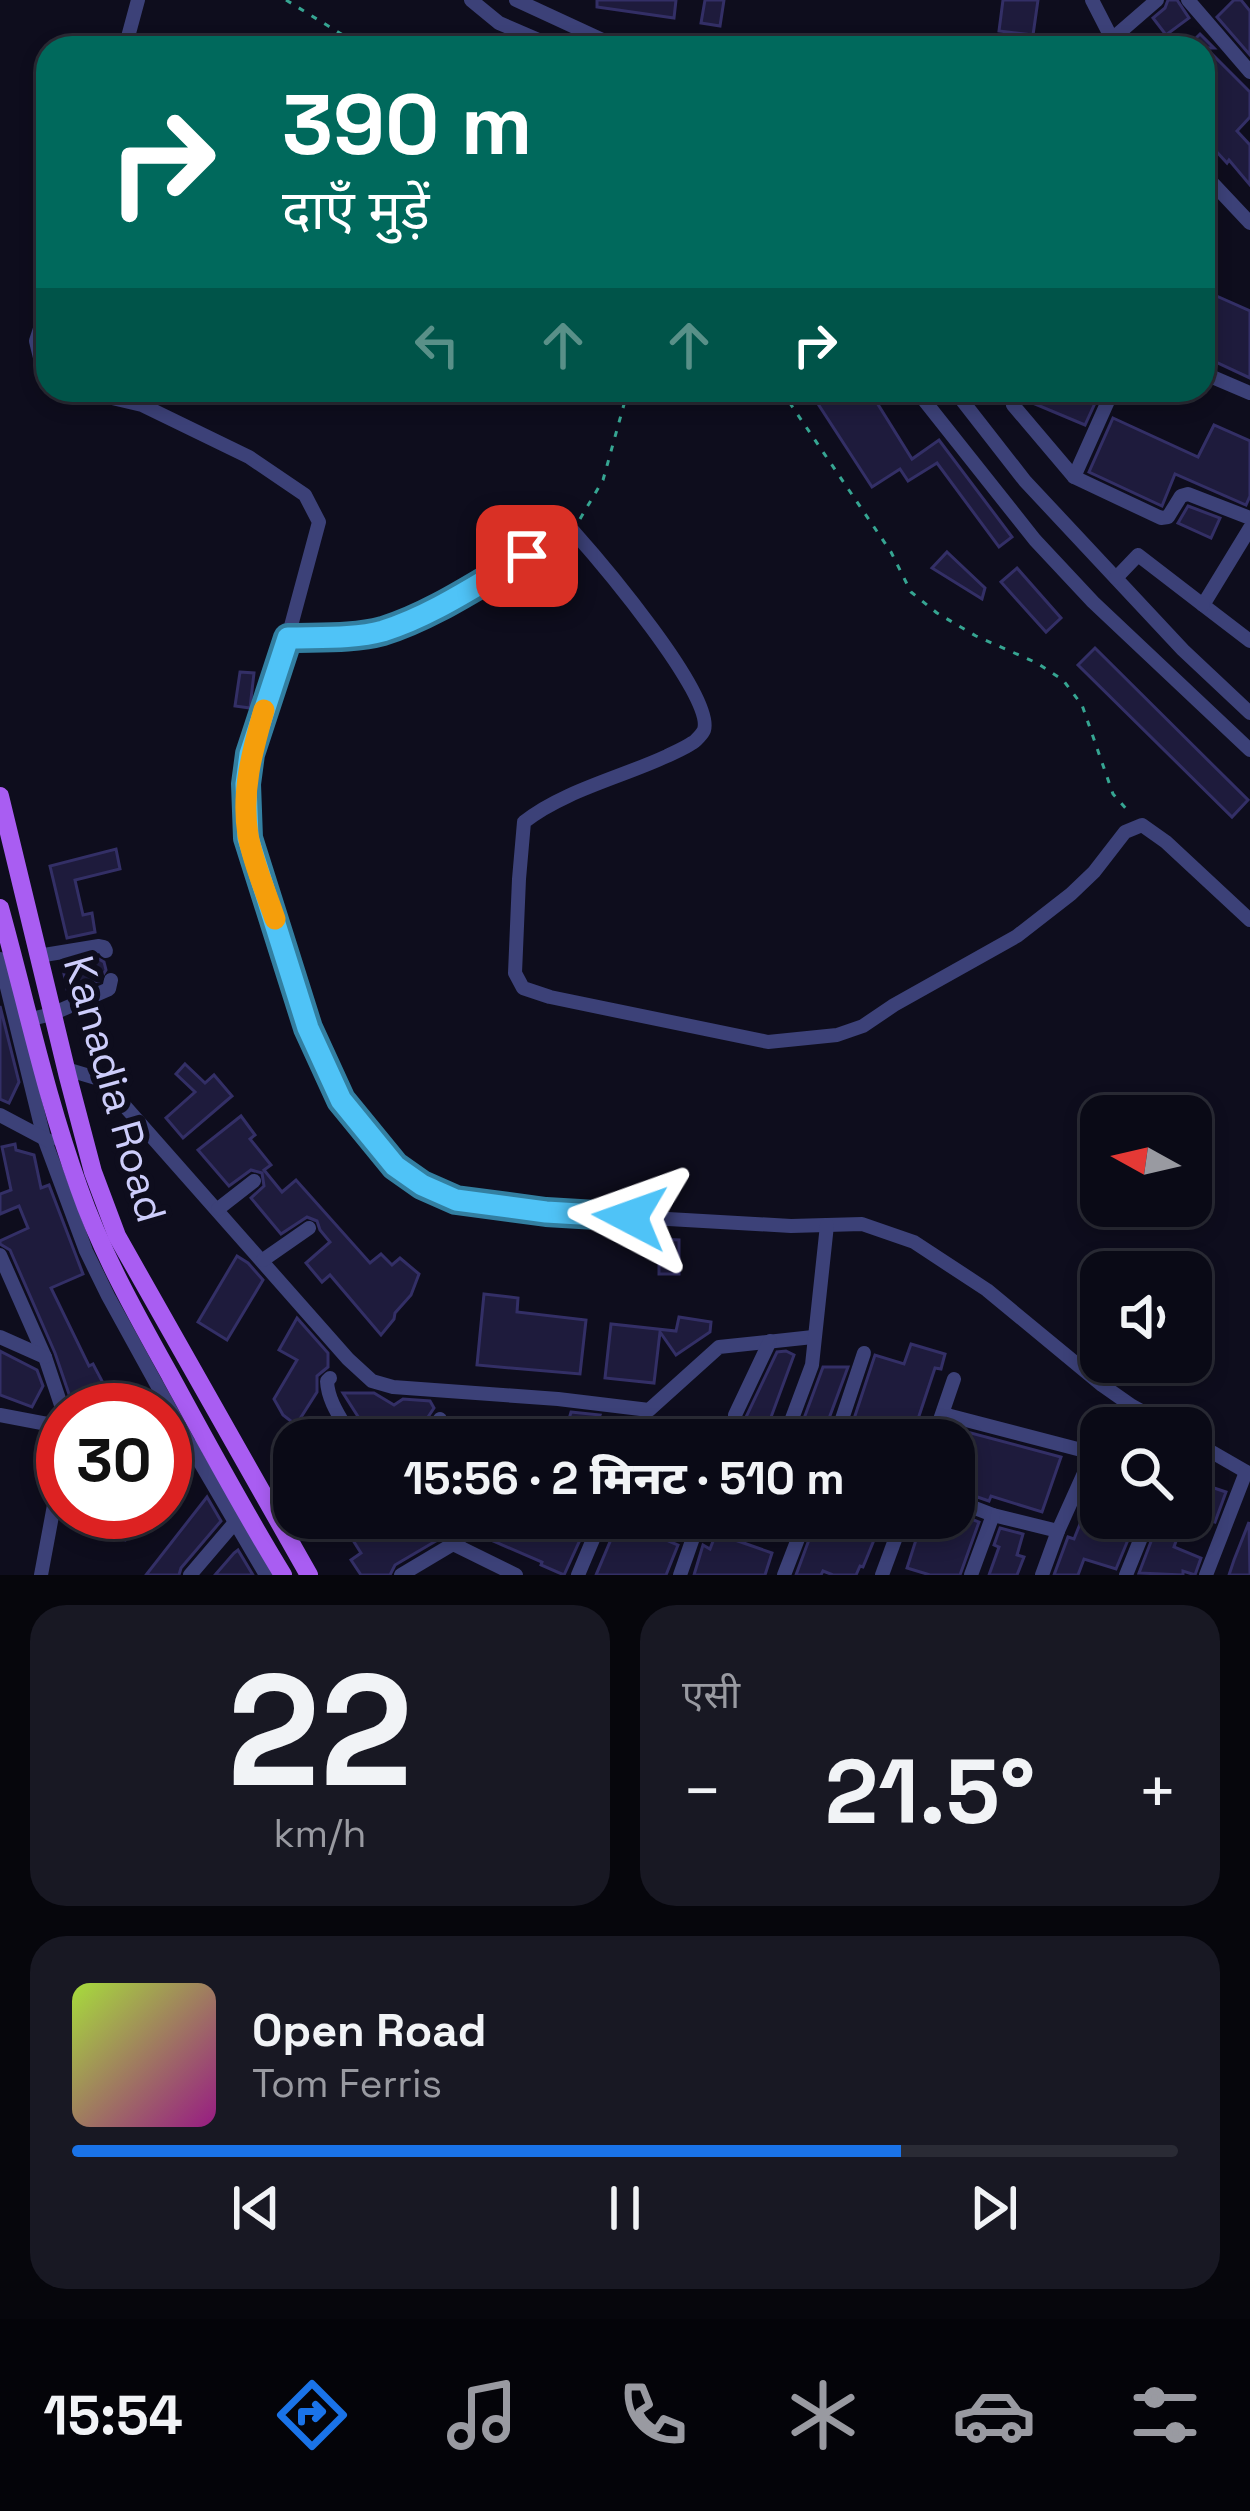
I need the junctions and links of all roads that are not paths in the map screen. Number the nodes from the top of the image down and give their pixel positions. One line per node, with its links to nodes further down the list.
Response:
1 (138, 0): 7 (street)
2 (471, 0): 8 (street)
3 (516, 0): 9 (street)
4 (1092, 0): 10 (street)
5 (1157, 0): 11 (street)
6 (1188, 0): 12 (street)
7 (128, 36)
8 (530, 36)
9 (594, 36)
10 (1110, 36)
11 (1122, 36)
12 (1250, 73)
13 (1215, 186): 14 (street)
14 (1250, 223)
15 (1215, 378): 16 (street)
16 (1250, 393)
17 (129, 402): 27 (street)
18 (926, 402): 30 (street)
19 (963, 402): 25 (street)
20 (1014, 402): 22 (street)
21 (1108, 402): 22 (street)
22 (1074, 477): 23 (street)
23 (1250, 518)
24 (1250, 528): 26 (street)
25 (1116, 578): 26 (street); 29 (street)
26 (1202, 605): 28 (street)
27 (288, 638): 33 (street); 48 (street)
28 (1250, 641)
29 (1250, 713)
30 (1250, 750)
31 (0, 796): 35 (main road, Kanadia Road)
32 (0, 908): 38 (main road, Kanadia Road)
33 (1250, 920)
34 (106, 951): 35 (street)
35 (38, 956): 39 (main road, Kanadia Road)
36 (0, 958): 38 (street)
37 (111, 980): 39 (street)
38 (10, 988): 40 (main road, Kanadia Road); 43 (street)
39 (52, 1014): 40 (street); 41 (main road, Kanadia Road)
40 (27, 1019): 44 (main road, Kanadia Road)
41 (66, 1069): 47 (street); 74 (main road, Kanadia Road)
42 (0, 1115): 43 (street)
43 (44, 1138): 44 (street); 46 (street)
44 (65, 1149): 46 (main road, Kanadia Road)
45 (254, 1181): 47 (street)
46 (74, 1194): 70 (main road, Kanadia Road)
47 (218, 1209): 51 (street)
48 (827, 1225): 53 (street); 60 (street)
49 (309, 1228): 51 (street)
50 (0, 1255): 56 (street)
51 (262, 1259): 54 (street)
52 (0, 1337): 56 (street)
53 (813, 1337): 54 (street); 65 (street)
54 (770, 1341): 64 (street)
55 (864, 1353): 66 (street)
56 (45, 1357): 59 (street)
57 (330, 1378): 63 (street)
58 (954, 1379): 61 (street)
59 (54, 1383)
60 (1137, 1407)
61 (943, 1414): 67 (street); 77 (street)
62 (0, 1415): 68 (street)
63 (341, 1419)
64 (735, 1419)
65 (792, 1419)
66 (843, 1419)
67 (941, 1419)
68 (36, 1422)
69 (192, 1445): 70 (street)
70 (200, 1446): 76 (main road, Kanadia Road)
71 (1212, 1452): 72 (street)
72 (1248, 1473): 103 (street)
73 (975, 1508): 75 (street)
74 (273, 1514)
75 (992, 1515): 77 (street); 100 (street)
76 (240, 1518): 89 (street); 90 (street); 91 (main road, Kanadia Road)
77 (1058, 1532): 101 (street)
78 (48, 1539): 88 (street)
79 (287, 1539): 92 (main road, Kanadia Road)
80 (459, 1539): 86 (street)
81 (593, 1539): 96 (street)
82 (693, 1539): 97 (street)
83 (798, 1539): 98 (street)
84 (895, 1539): 99 (street)
85 (1141, 1539): 102 (street)
86 (453, 1544): 87 (street); 95 (street)
87 (425, 1559): 93 (street); 94 (street)
88 (41, 1575)
89 (190, 1575)
90 (266, 1575)
91 (283, 1575)
92 (309, 1575)
93 (401, 1575)
94 (436, 1575)
95 (516, 1575)
96 (578, 1575)
97 (680, 1575)
98 (784, 1575)
99 (882, 1575)
100 (971, 1575)
101 (1042, 1575)
102 (1126, 1575)
103 (1206, 1575)

